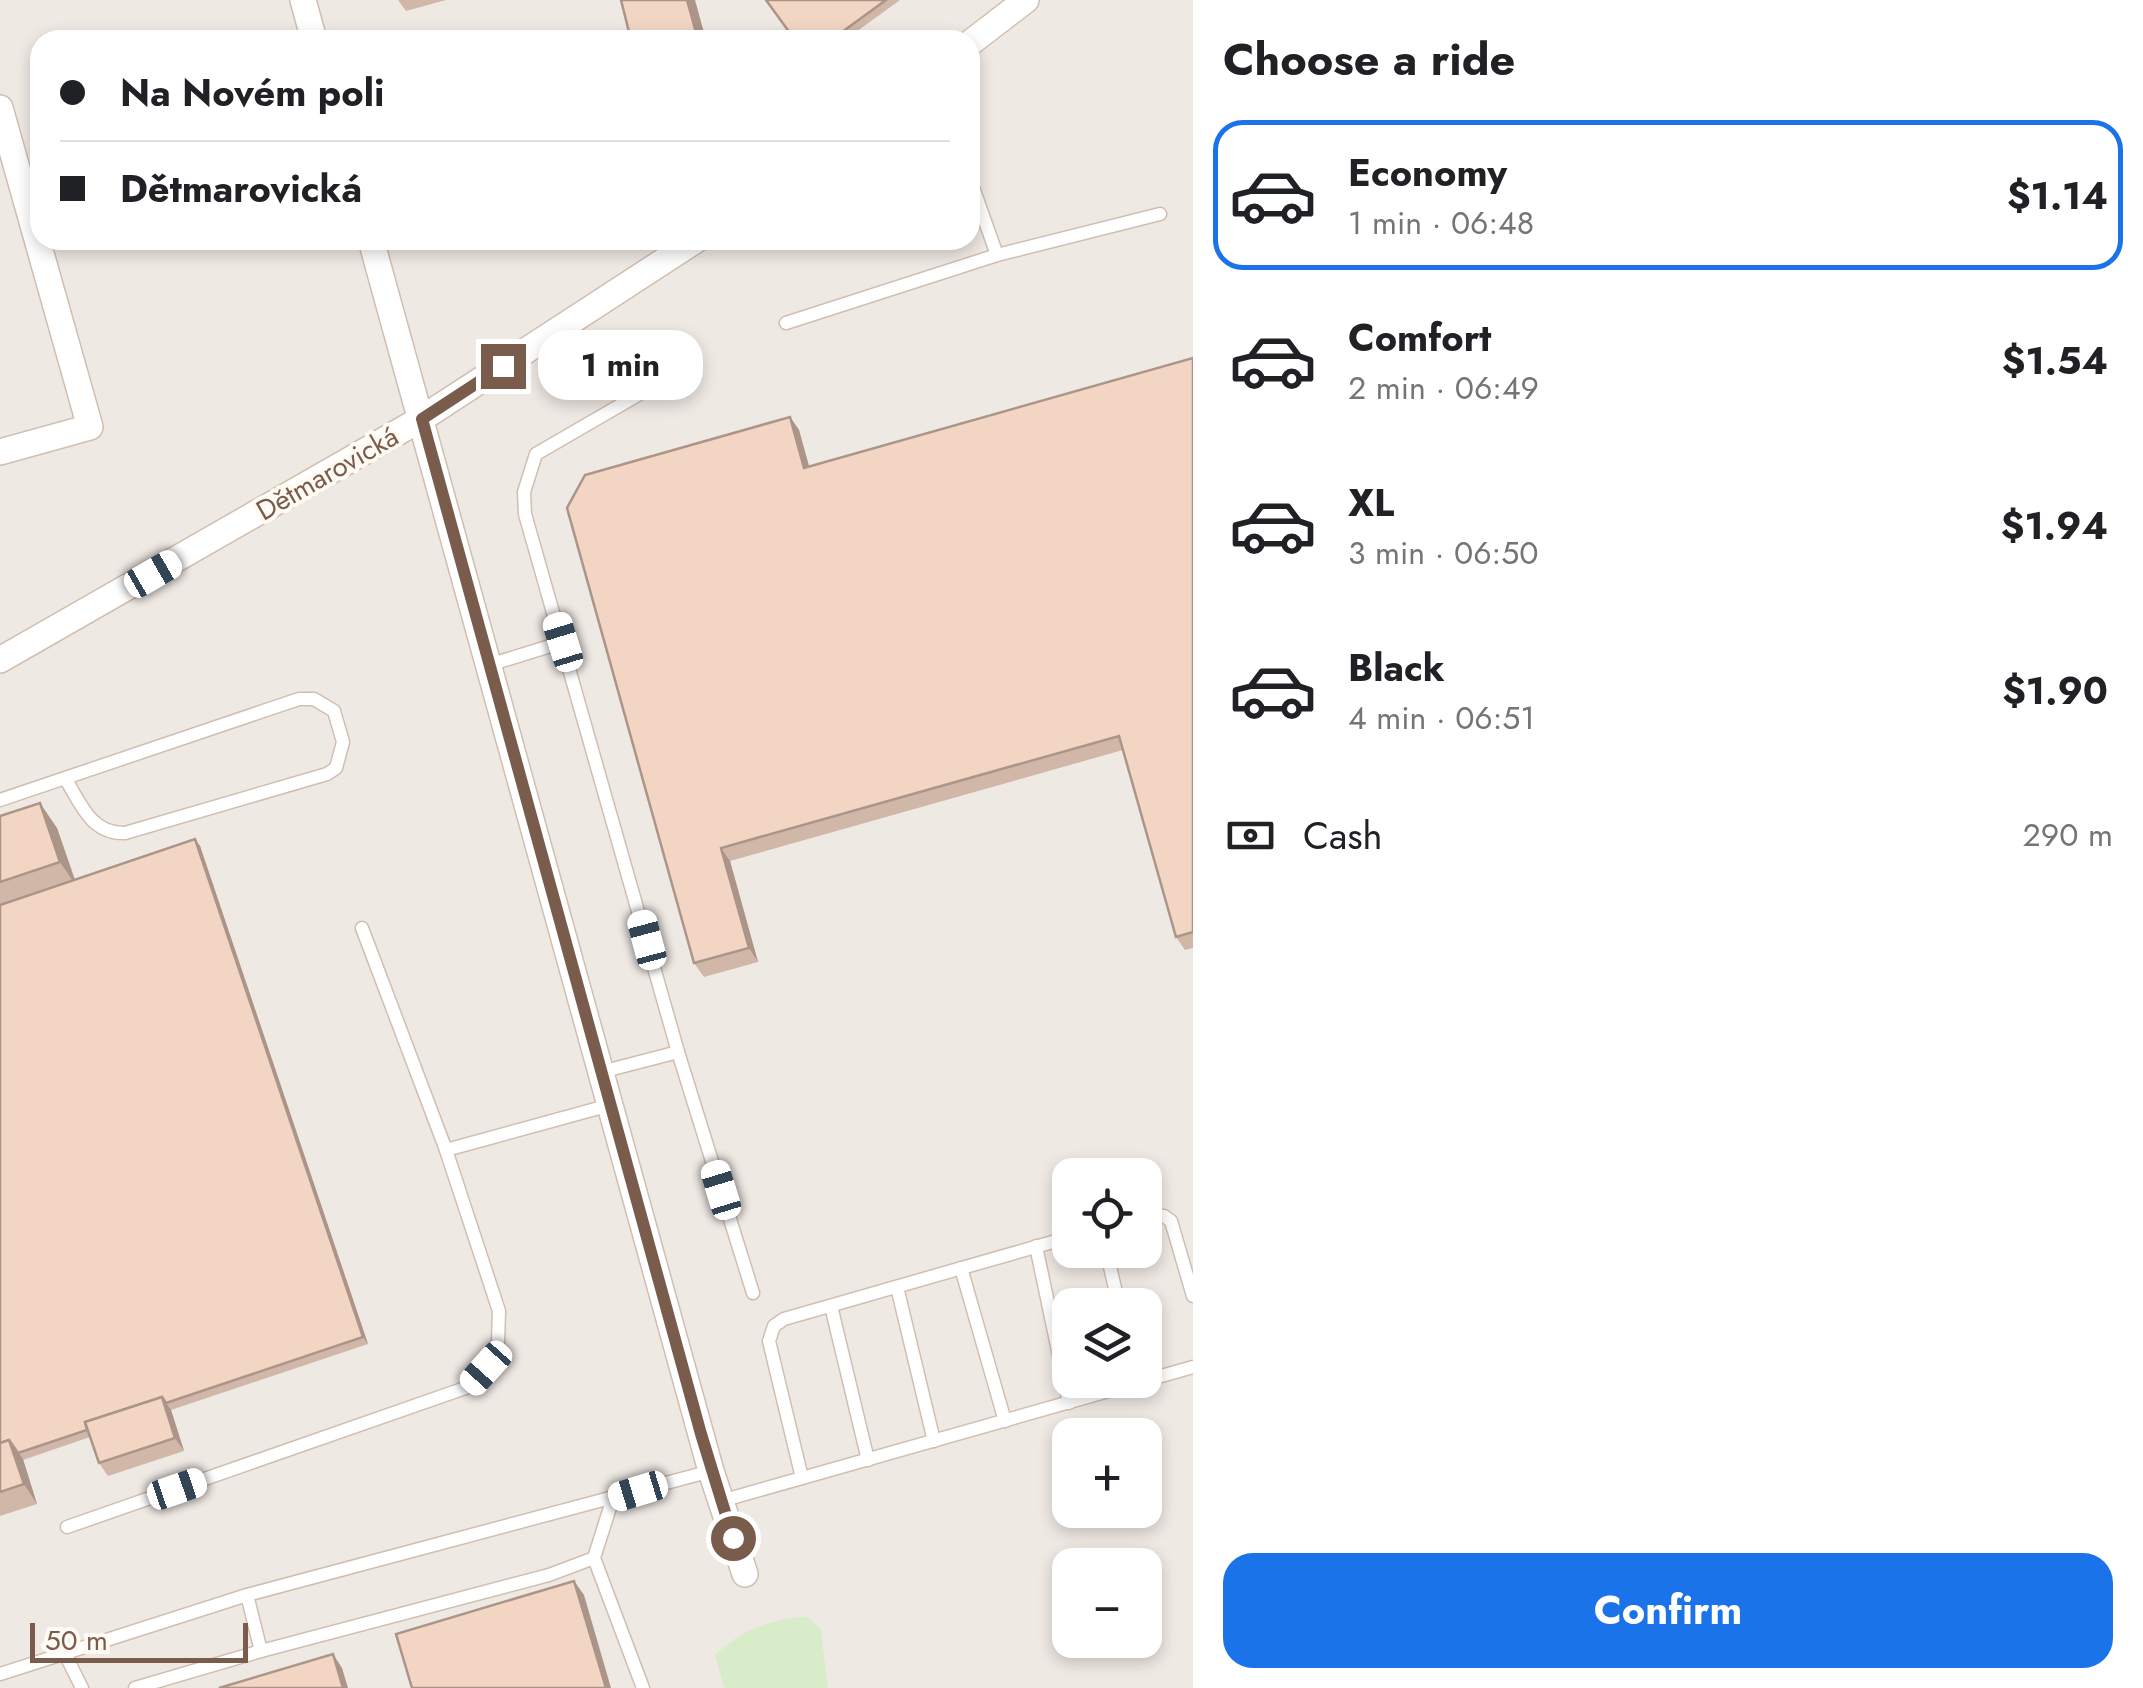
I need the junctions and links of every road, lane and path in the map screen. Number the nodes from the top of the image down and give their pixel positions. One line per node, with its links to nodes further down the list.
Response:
1 (303, 0): 3 (street)
2 (1026, 0): 4 (street)
3 (311, 30)
4 (980, 35)
5 (0, 108): 8 (street)
6 (980, 207): 12 (lane)
7 (1160, 214): 12 (lane)
8 (30, 215)
9 (40, 250): 16 (street)
10 (374, 250): 15 (street)
11 (681, 250): 15 (street, Dětmarovická)
12 (997, 255): 13 (lane)
13 (786, 322)
14 (674, 374): 17 (lane)
15 (422, 419): 18 (street, Dětmarovická); 19 (street)
16 (0, 452)
17 (563, 642): 19 (lane); 23 (lane)
18 (0, 660)
19 (489, 665): 24 (street)
20 (65, 778): 20 (lane); 21 (lane)
21 (0, 800)
22 (362, 928): 26 (lane)
23 (678, 1052): 24 (lane); 32 (lane)
24 (602, 1072): 25 (street)
25 (610, 1104): 26 (lane); 42 (street)
26 (446, 1150): 46 (lane)
27 (1162, 1216): 33 (lane)
28 (1052, 1241): 29 (lane)
29 (1036, 1246): 30 (lane); 38 (lane)
30 (961, 1268): 31 (lane); 39 (lane)
31 (897, 1287): 34 (lane); 40 (lane)
32 (753, 1293)
33 (1193, 1296)
34 (831, 1306): 41 (lane); 43 (lane)
35 (1193, 1367): 36 (lane)
36 (1162, 1375)
37 (1085, 1398): 38 (lane)
38 (1069, 1403): 39 (lane)
39 (1005, 1421): 40 (lane)
40 (934, 1441): 41 (lane)
41 (868, 1460): 43 (lane)
42 (712, 1471): 44 (lane); 45 (street)
43 (802, 1478): 45 (lane)
44 (614, 1498): 47 (lane); 49 (lane)
45 (721, 1501): 48 (street)
46 (67, 1527)
47 (594, 1558): 50 (lane); 55 (lane)
48 (745, 1574)
49 (247, 1595): 50 (lane); 51 (lane)
50 (260, 1650): 54 (lane)
51 (65, 1654): 52 (lane); 53 (lane)
52 (0, 1674)
53 (82, 1688)
54 (135, 1688)
55 (643, 1688)

